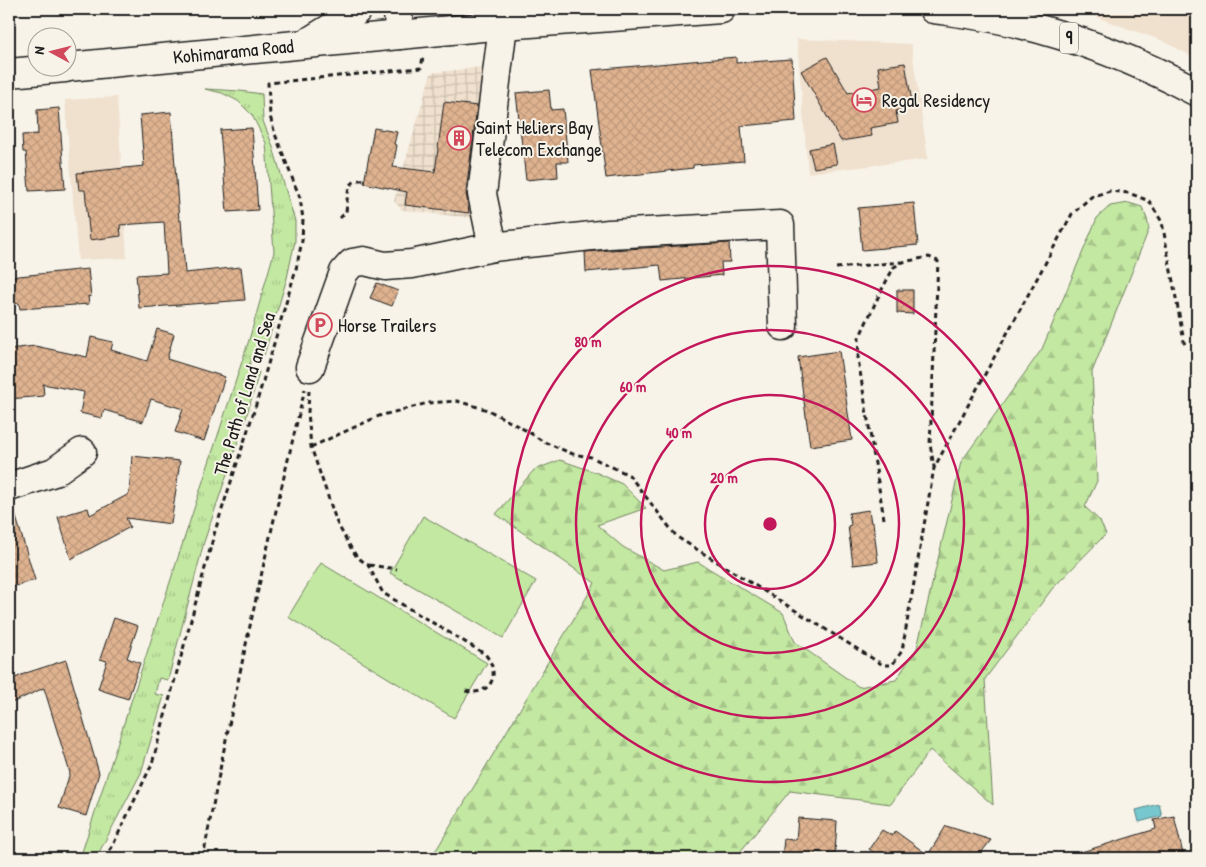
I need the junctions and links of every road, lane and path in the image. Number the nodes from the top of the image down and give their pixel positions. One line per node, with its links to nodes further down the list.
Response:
1 (358, 9): 7 (main road)
2 (470, 9): 6 (main road)
3 (721, 9): 6 (main road, Kohimarama Road)
4 (933, 9): 12 (main road, 9)
5 (398, 22): 6 (main road, Kohimarama Road); 7 (main road, Kohimarama Road)
6 (500, 25): 15 (main road)
7 (305, 45): 9 (main road, Kohimarama Road)
8 (422, 63): 29 (path, The Path of Land and Sea)
9 (78, 66)
10 (28, 71): 11 (main road, Kohimarama Road)
11 (9, 73)
12 (1197, 92)
13 (364, 180): 14 (path)
14 (340, 218)
15 (493, 247): 18 (main road); 20 (main road)
16 (903, 262): 17 (path); 23 (path); 25 (path)
17 (836, 268)
18 (783, 326)
19 (1185, 347): 23 (path)
20 (310, 367): 21 (path); 30 (path)
21 (311, 447): 23 (path); 26 (path)
22 (82, 452): 24 (main road)
23 (934, 468)
24 (9, 487)
25 (884, 519)
26 (368, 565): 27 (path); 28 (path)
27 (397, 569)
28 (465, 691)
29 (104, 858)
30 (203, 858)

